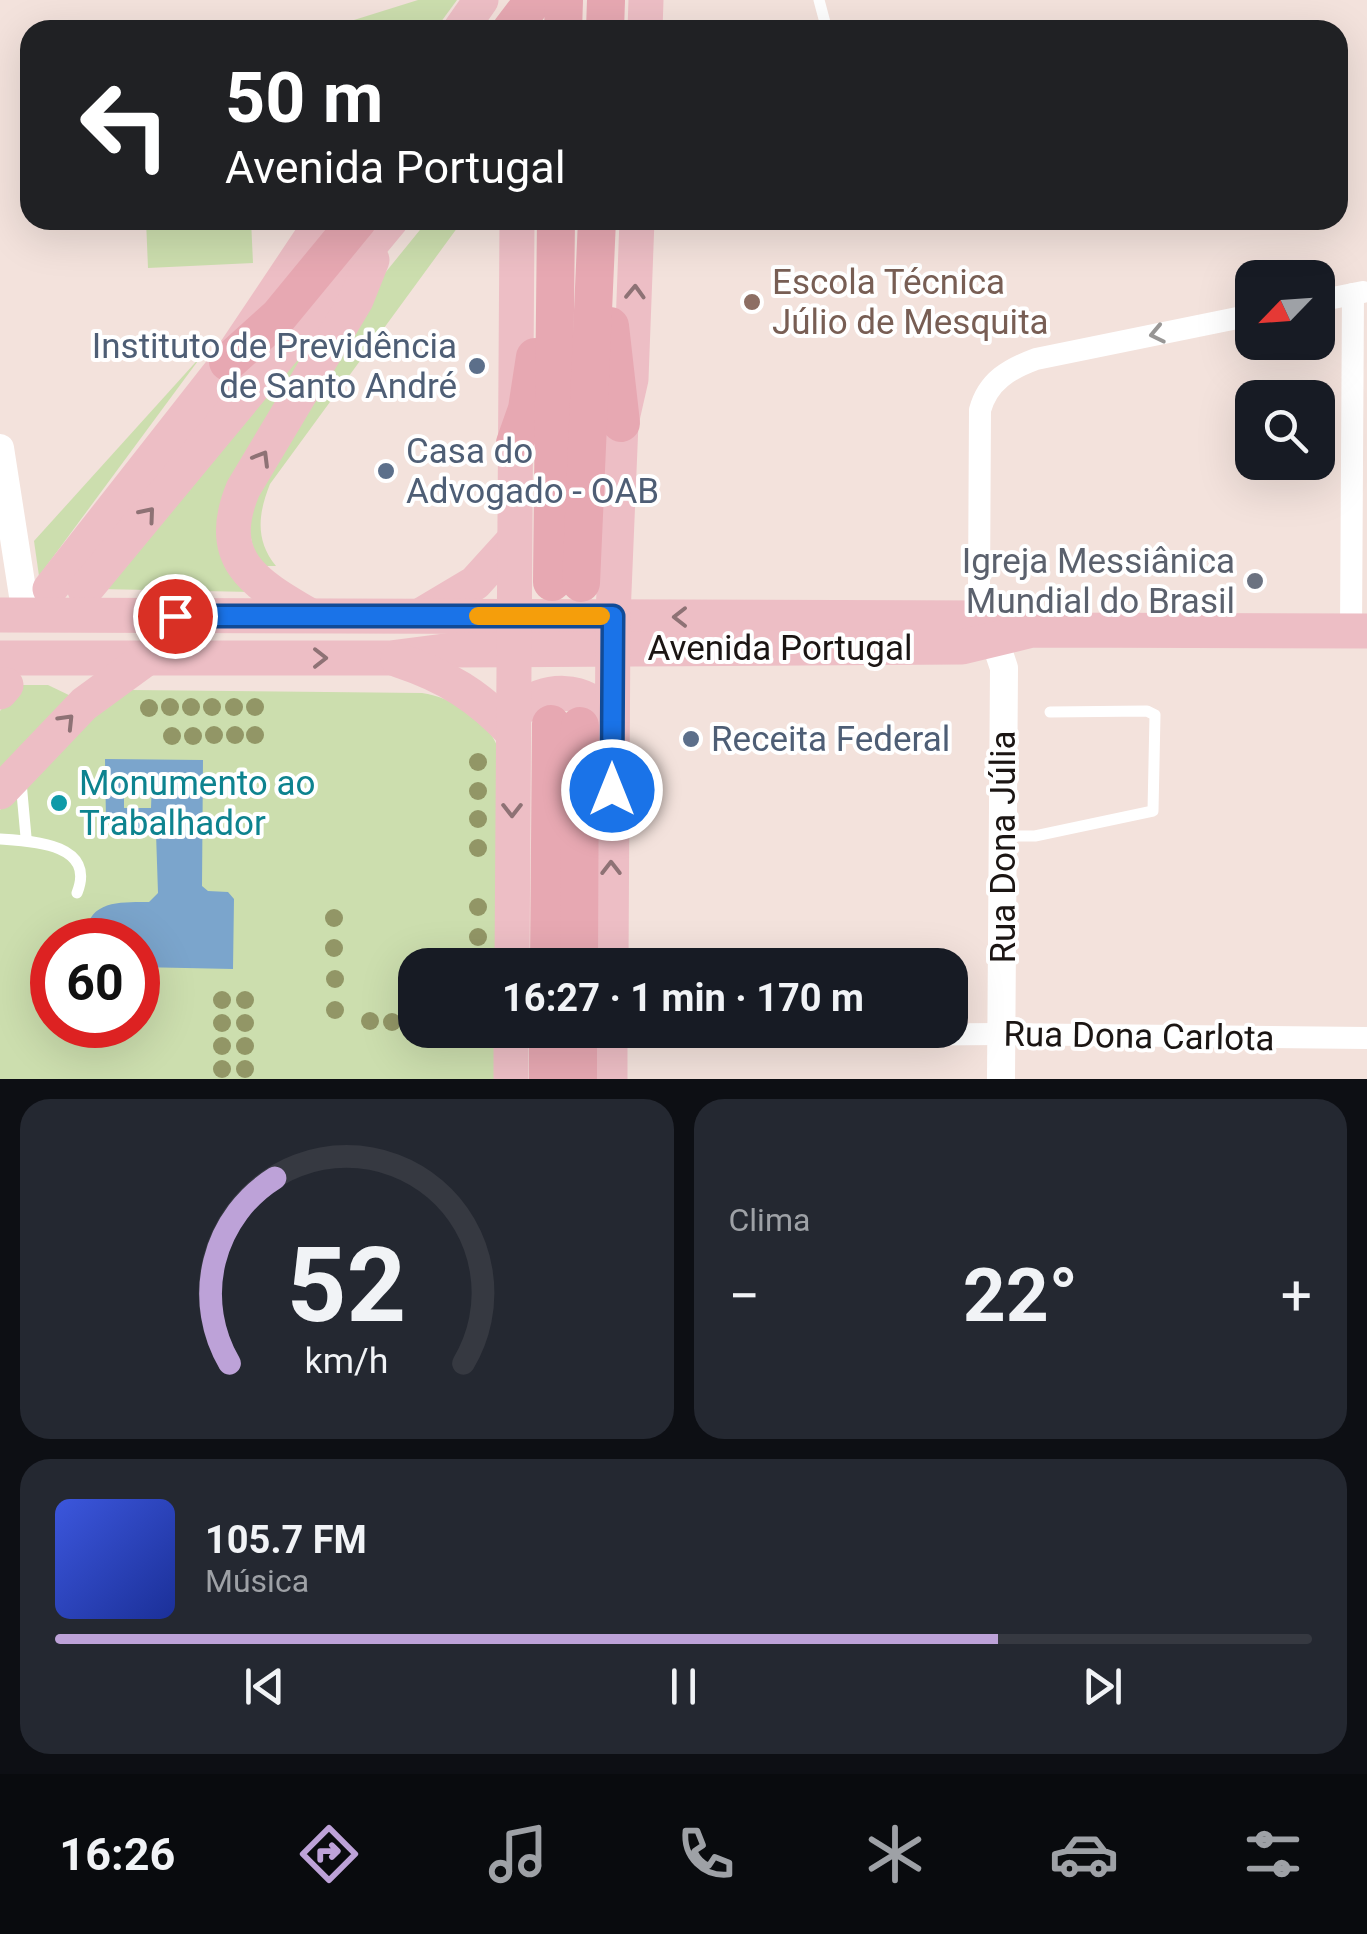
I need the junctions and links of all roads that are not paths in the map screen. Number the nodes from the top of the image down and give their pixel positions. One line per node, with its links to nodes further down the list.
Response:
1 (534, 0): 3 (highway)
2 (575, 0): 4 (main road)
3 (519, 20)
4 (556, 20)
5 (372, 230): 21 (main road, one-way to 5)
6 (376, 230): 23 (main road, one-way to 6)
7 (516, 230): 18 (main road)
8 (637, 230): 17 (main road, one-way to 8)
9 (556, 232): 12 (highway)
10 (327, 236): 16 (highway)
11 (596, 237): 17 (highway); 25 (highway)
12 (554, 288): 18 (highway); 25 (highway)
13 (1360, 293): 14 (street); 27 (street)
14 (1335, 298)
15 (1235, 318): 26 (street, one-way to 26)
16 (228, 362): 22 (main road)
17 (621, 423): 25 (main road)
18 (516, 444): 20 (main road)
19 (0, 448): 22 (street)
20 (514, 540): 24 (main road); 28 (main road)
21 (86, 603): 22 (main road, Avenida Portugal); 23 (main road, Avenida Portugal)
22 (22, 606): 31 (main road)
23 (310, 616): 24 (main road, Avenida Portugal)
24 (418, 616): 28 (main road, Avenida Portugal)
25 (591, 616): 26 (main road, Avenida Portugal); 28 (main road, Avenida Portugal); 34 (main road)
26 (991, 628): 27 (main road, Avenida Portugal); 36 (street, Rua Dona Júlia)
27 (1359, 631)
28 (520, 633): 30 (main road, Avenida Portugal); 34 (main road)
29 (147, 658): 30 (main road, Avenida Portugal, one-way to 30); 31 (main road, Avenida Portugal); 35 (main road, one-way to 29)
30 (390, 658): 34 (main road)
31 (49, 659): 32 (main road, Avenida Portugal)
32 (2, 679)
33 (1050, 712): 36 (lane)
34 (556, 718): 40 (main road, one-way to 40); 41 (highway); 42 (highway); 43 (main road, one-way to 34)
35 (10, 780): 37 (lane)
36 (1003, 836): 45 (street, Rua Dona Júlia)
37 (26, 838): 38 (lane); 39 (lane)
38 (0, 840)
39 (78, 894)
40 (515, 948)
41 (549, 948)
42 (576, 948)
43 (606, 948)
44 (968, 1034): 45 (street, Rua Dona Carlota)
45 (1002, 1034): 46 (street, Rua Dona Carlota); 55 (street, Rua Dona Júlia)
46 (1367, 1038)
47 (512, 1048): 51 (main road)
48 (548, 1048): 52 (highway)
49 (593, 1048): 53 (highway)
50 (603, 1048): 54 (main road)
51 (511, 1079)
52 (548, 1079)
53 (578, 1079)
54 (610, 1079)
55 (1002, 1079)

